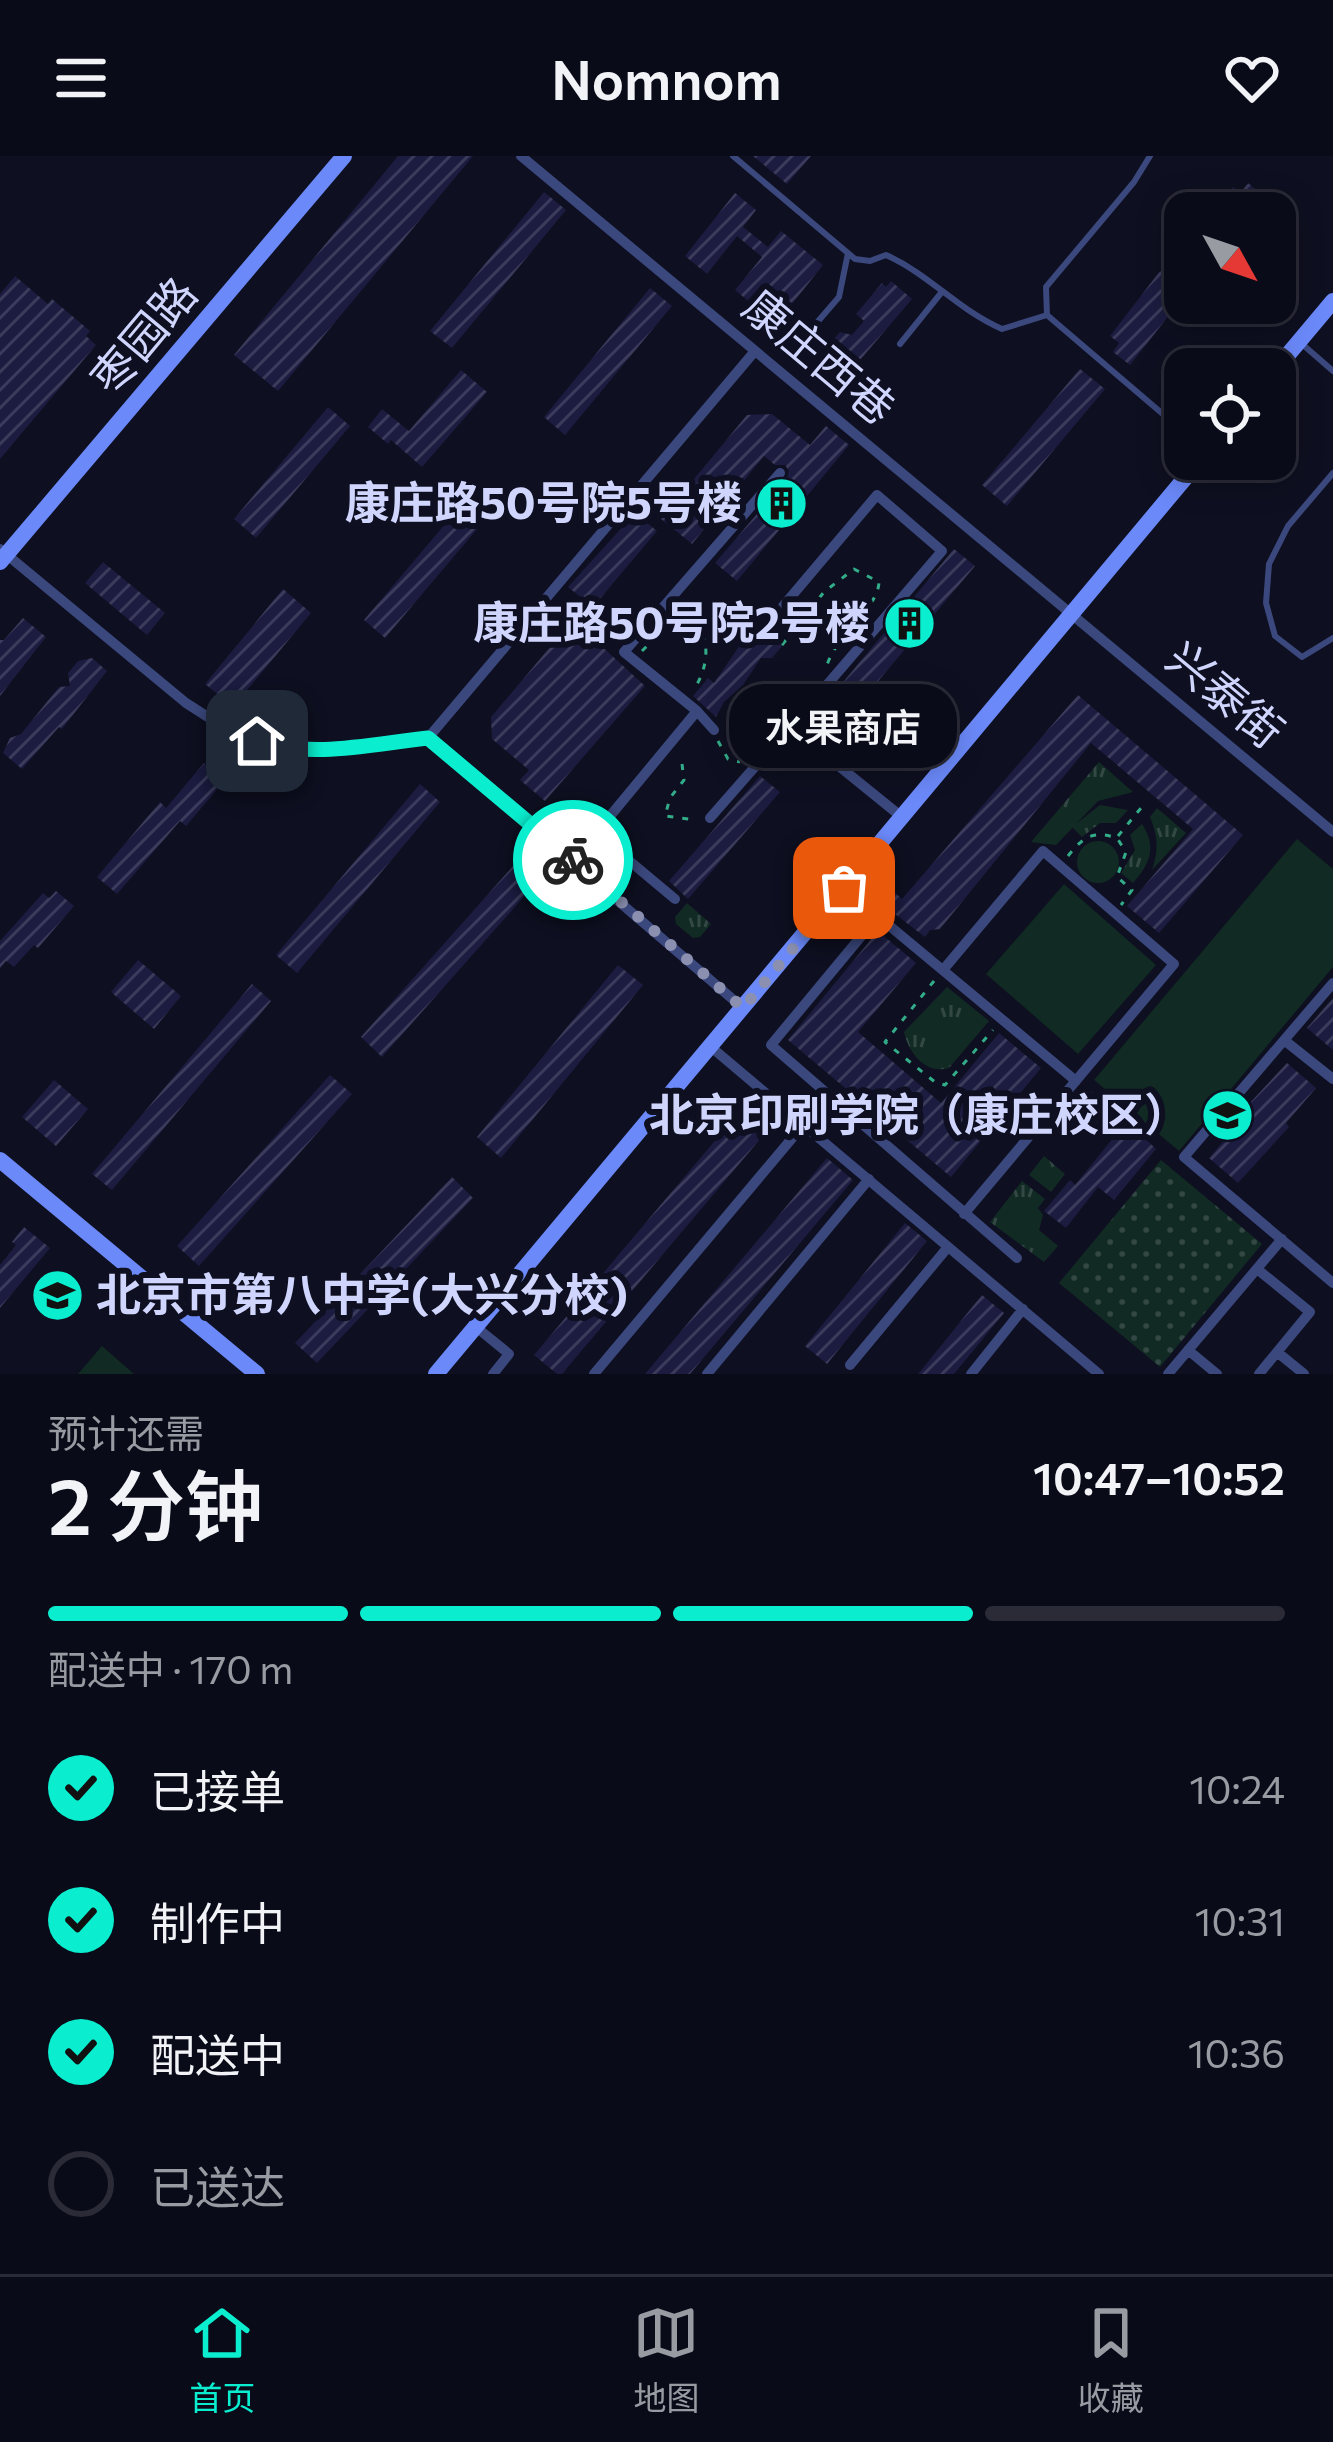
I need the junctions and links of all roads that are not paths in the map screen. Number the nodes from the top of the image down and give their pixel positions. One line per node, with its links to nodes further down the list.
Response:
1 (344, 156): 19 (street, 枣园路)
2 (521, 156): 13 (street, 康庄西巷)
3 (733, 156): 5 (lane)
4 (1150, 156): 8 (lane)
5 (848, 253): 6 (lane); 9 (lane)
6 (940, 293): 8 (lane); 11 (lane)
7 (1333, 301): 10 (street)
8 (1047, 316): 15 (lane)
9 (807, 334)
10 (1299, 341): 12 (street); 14 (lane)
11 (900, 344)
12 (1293, 348)
13 (755, 351): 20 (street, 康庄西巷); 26 (street)
14 (1333, 371)
15 (1164, 415)
16 (780, 473): 24 (street)
17 (1333, 473): 22 (lane)
18 (1184, 480): 20 (street)
19 (2, 555): 26 (street)
20 (1072, 614): 30 (street); 31 (street, 兴泰街)
21 (768, 624): 23 (street)
22 (1333, 638)
23 (826, 686): 27 (street); 28 (street)
24 (697, 711): 25 (street); 33 (street)
25 (714, 730)
26 (428, 738): 37 (street)
27 (808, 741): 28 (street); 30 (street)
28 (774, 745): 29 (street)
29 (710, 818)
30 (902, 818): 32 (street)
31 (1333, 832)
32 (844, 888): 34 (street); 37 (street)
33 (675, 899)
34 (878, 916): 35 (street); 45 (street)
35 (943, 970): 41 (street); 41 (street)
36 (1333, 983): 38 (street)
37 (743, 1008): 39 (street)
38 (1284, 1040): 40 (street); 46 (street)
39 (711, 1047): 42 (street); 52 (street)
40 (1333, 1079)
41 (1076, 1081): 45 (street)
42 (804, 1124): 44 (street); 59 (street)
43 (0, 1160): 56 (street)
44 (869, 1179): 47 (street); 60 (street)
45 (964, 1214): 48 (street)
46 (1282, 1239): 49 (street); 50 (street)
47 (948, 1246): 51 (street); 55 (street)
48 (1017, 1258)
49 (1257, 1269): 53 (street); 54 (street)
50 (1333, 1282)
51 (1023, 1310): 61 (street); 62 (street)
52 (476, 1327): 57 (street); 58 (street)
53 (1188, 1350): 63 (street); 64 (street)
54 (1277, 1352): 65 (street); 66 (street)
55 (850, 1365)
56 (256, 1374)
57 (436, 1374)
58 (493, 1374)
59 (594, 1374)
60 (707, 1374)
61 (971, 1374)
62 (1099, 1374)
63 (1168, 1374)
64 (1217, 1374)
65 (1258, 1374)
66 (1304, 1374)

